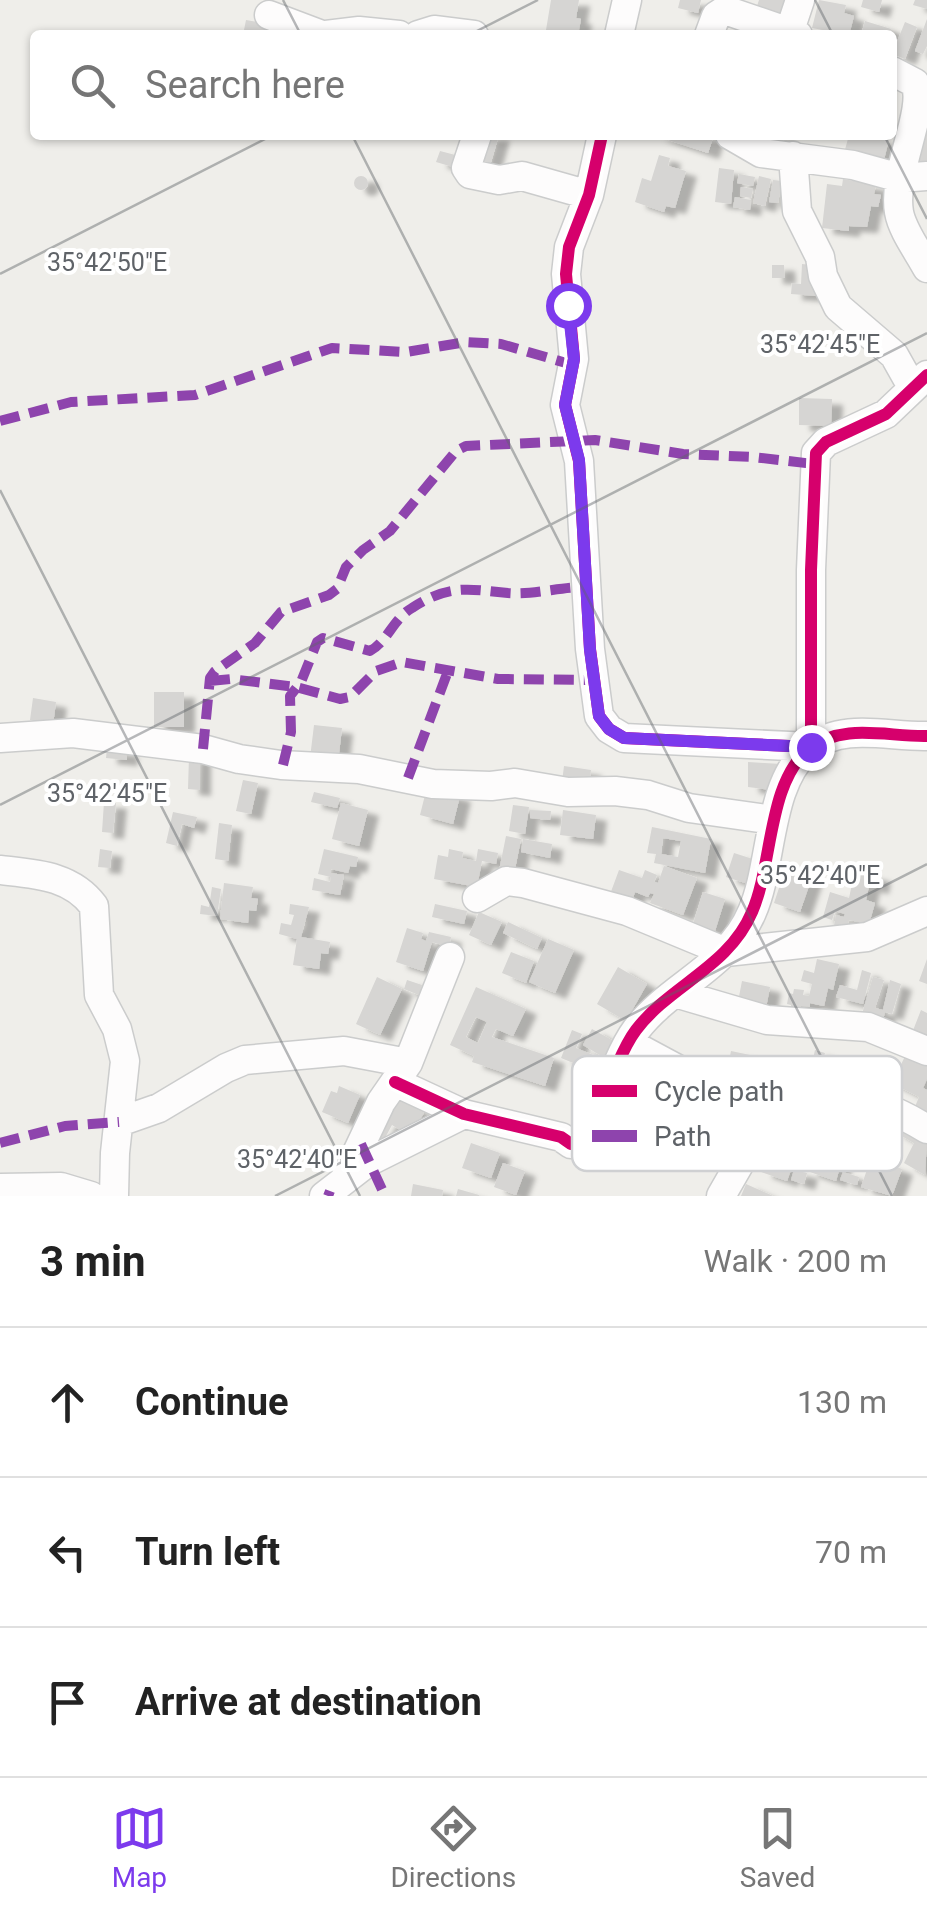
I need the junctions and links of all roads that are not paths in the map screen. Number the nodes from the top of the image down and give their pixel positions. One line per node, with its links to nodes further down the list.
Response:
1 (627, 0): 5 (street)
2 (800, 0): 8 (street)
3 (269, 15): 4 (street)
4 (310, 30)
5 (620, 30)
6 (712, 30): 7 (street)
7 (782, 30)
8 (795, 30)
9 (897, 74): 10 (street)
10 (911, 126): 15 (street)
11 (475, 140): 16 (street)
12 (601, 140): 16 (street)
13 (739, 140): 14 (street)
14 (792, 156): 15 (street); 18 (street)
15 (914, 177): 17 (street)
16 (589, 195): 21 (street)
17 (927, 268)
18 (920, 381): 21 (street)
19 (927, 736): 21 (street)
20 (0, 738): 22 (street)
21 (811, 747): 22 (street)
22 (774, 820): 26 (street)
23 (0, 870): 36 (street)
24 (477, 898): 26 (street)
25 (927, 912): 26 (street)
26 (726, 952): 28 (street)
27 (450, 957): 33 (street)
28 (675, 993): 29 (street); 30 (street)
29 (629, 1043): 31 (street); 32 (street)
30 (927, 1051)
31 (623, 1056)
32 (653, 1056)
33 (401, 1072): 34 (street); 36 (street); 40 (street)
34 (464, 1114): 38 (street); 40 (street)
35 (902, 1115): 37 (street)
36 (118, 1122): 43 (street)
37 (927, 1130)
38 (572, 1144)
39 (735, 1171): 44 (street)
40 (335, 1187)
41 (0, 1188): 42 (street)
42 (92, 1196)
43 (114, 1196)
44 (721, 1196)

